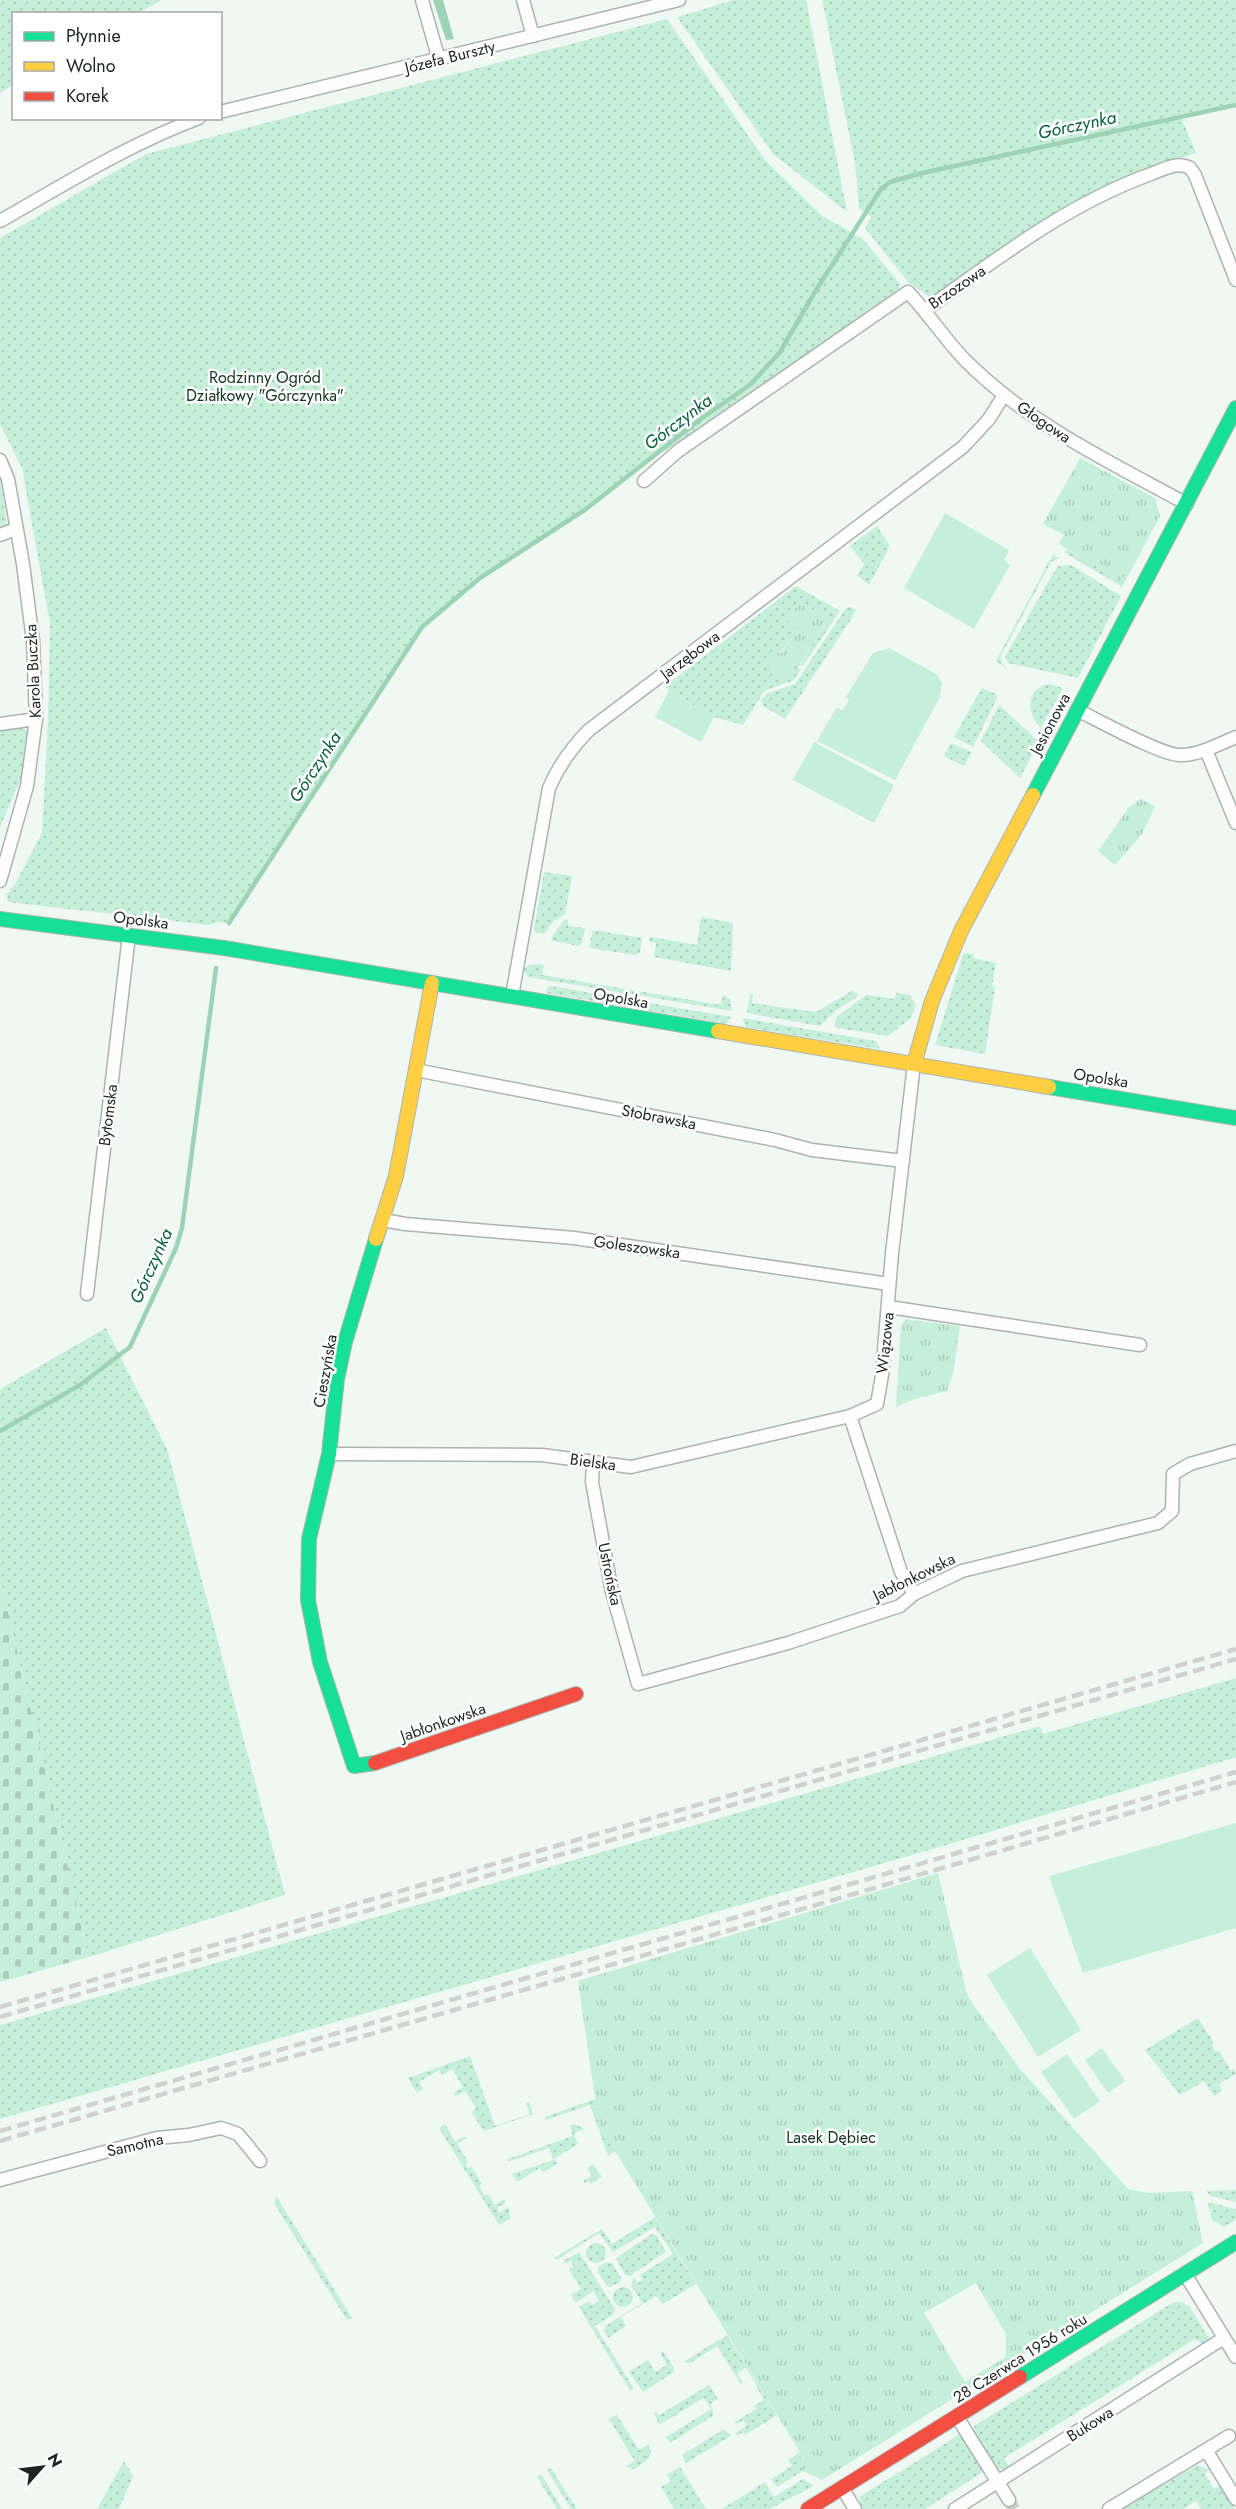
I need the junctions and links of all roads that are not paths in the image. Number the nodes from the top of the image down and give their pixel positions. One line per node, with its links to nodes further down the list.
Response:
1 (422, 0): 5 (street)
2 (523, 0): 4 (street)
3 (672, 1): 4 (street, Józefa Burszty)
4 (533, 36): 5 (street, Józefa Burszty)
5 (439, 60): 6 (street, Józefa Burszty)
6 (222, 112)
7 (194, 120): 8 (street)
8 (0, 221)
9 (1236, 280): 10 (street, Brzozowa)
10 (925, 310): 11 (street, Głogowa); 14 (street, Brzozowa)
11 (1004, 395): 15 (street, Głogowa); 28 (street, Jarzębowa)
12 (1236, 408): 15 (street, Jesionowa)
13 (0, 460): 16 (street, Karola Buczka)
14 (644, 481)
15 (1187, 504): 18 (street, Jesionowa)
16 (16, 529): 17 (street); 19 (street, Karola Buczka)
17 (0, 535)
18 (1077, 710): 22 (street); 29 (street, Jesionowa)
19 (36, 719): 20 (street); 24 (street, Karola Buczka)
20 (0, 724)
21 (1236, 737): 22 (street)
22 (1206, 750): 23 (street)
23 (1236, 823)
24 (0, 881)
25 (0, 920): 26 (street, Opolska)
26 (129, 935): 27 (street, Opolska); 35 (street, Bytomska)
27 (432, 982): 28 (street, Opolska); 30 (street, Cieszyńska)
28 (512, 996): 29 (street, Opolska)
29 (914, 1064): 31 (street, Opolska); 32 (street, Wiązowa)
30 (416, 1070): 32 (street, Stobrawska); 33 (street, Cieszyńska)
31 (1236, 1118)
32 (903, 1161): 34 (street, Wiązowa)
33 (383, 1220): 34 (street, Goleszowska); 40 (street, Cieszyńska)
34 (889, 1284): 36 (street, Wiązowa)
35 (87, 1294)
36 (889, 1307): 37 (street); 38 (street, Wiązowa)
37 (1140, 1345)
38 (850, 1416): 41 (street, Bielska); 42 (street)
39 (1236, 1451): 42 (street, Jabłonkowska)
40 (329, 1454): 41 (street, Bielska); 45 (street, Cieszyńska)
41 (593, 1462): 43 (street, Ustrońska)
42 (914, 1594): 43 (street, Jabłonkowska)
43 (638, 1684)
44 (576, 1694): 45 (street, Jabłonkowska)
45 (354, 1766)
46 (260, 2160): 47 (street, Samotna)
47 (0, 2180)
48 (1236, 2242): 49 (street, 28 Czerwca 1956 roku)
49 (1185, 2274): 50 (street); 52 (street, 28 Czerwca 1956 roku)
50 (1224, 2338): 51 (street); 55 (street, Bukowa)
51 (1236, 2357)
52 (957, 2417): 55 (street); 56 (street, 28 Czerwca 1956 roku)
53 (1229, 2436): 54 (street)
54 (1206, 2450): 57 (street); 64 (street)
55 (998, 2482): 58 (street); 63 (street, Bukowa)
56 (842, 2488): 59 (street, 28 Czerwca 1956 roku); 62 (street)
57 (1236, 2499)
58 (1009, 2500)
59 (820, 2501): 60 (street, 28 Czerwca 1956 roku); 61 (street, 28 Czerwca 1956 roku)
60 (802, 2509)
61 (808, 2509)
62 (855, 2509)
63 (955, 2509)
64 (1109, 2509)

